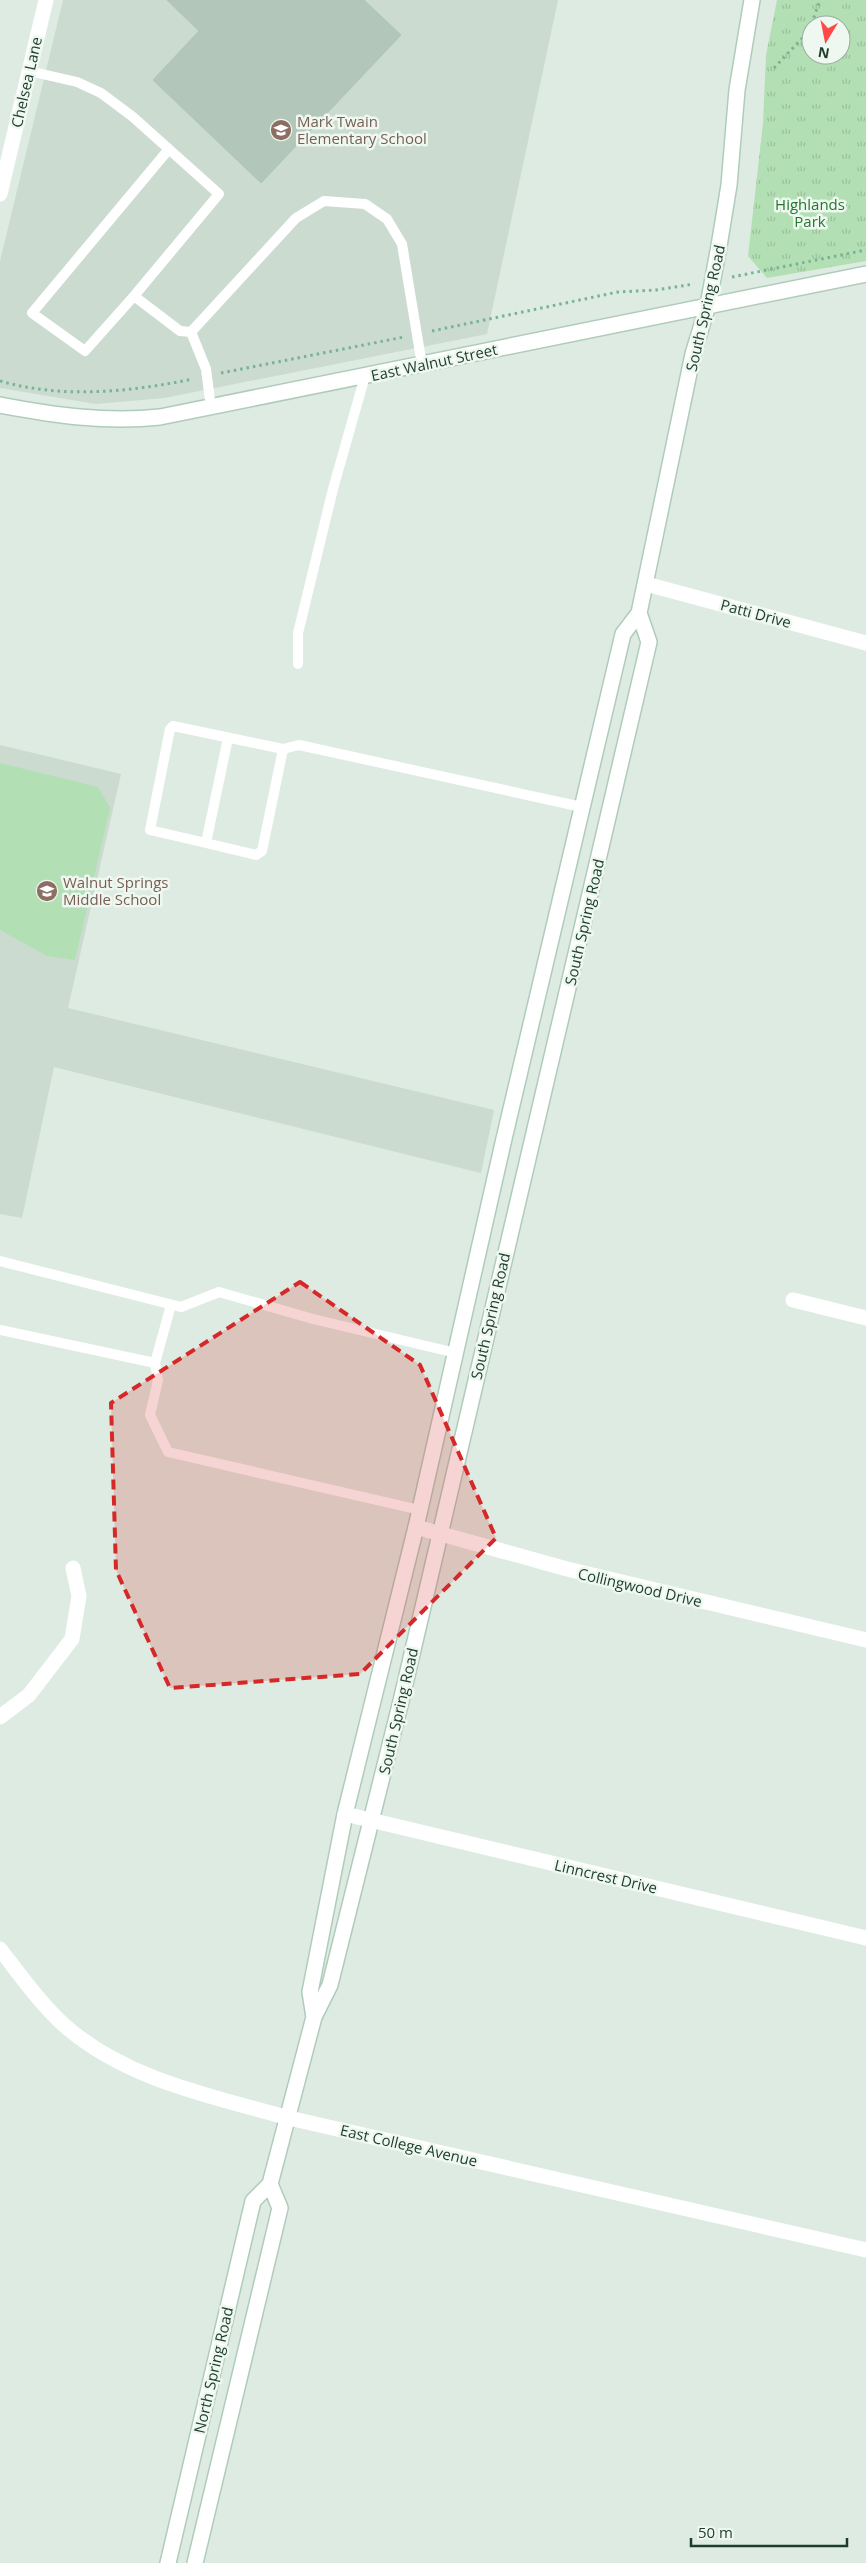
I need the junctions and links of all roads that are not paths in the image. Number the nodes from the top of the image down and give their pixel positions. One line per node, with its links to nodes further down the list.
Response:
1 (46, 0): 3 (main road, Chelsea Lane)
2 (752, 0): 8 (main road, South Spring Road)
3 (29, 71): 4 (lane); 5 (main road, Chelsea Lane)
4 (169, 149): 7 (lane); 7 (lane)
5 (0, 194)
6 (866, 274): 8 (main road, East Walnut Street)
7 (134, 296): 9 (lane)
8 (708, 305): 10 (main road, East Walnut Street); 14 (main road, South Spring Road)
9 (191, 332): 10 (lane); 13 (lane)
10 (422, 365): 11 (main road, East Walnut Street)
11 (366, 376): 13 (main road, East Walnut Street); 17 (lane)
12 (0, 405): 13 (main road, East Walnut Street)
13 (211, 408)
14 (646, 584): 15 (main road, South Spring Road); 16 (main road, Patti Drive)
15 (638, 613): 20 (main road, South Spring Road); 21 (main road, South Spring Road)
16 (866, 642)
17 (298, 664)
18 (228, 738): 19 (lane); 22 (lane); 22 (lane)
19 (283, 749): 20 (lane); 22 (lane)
20 (582, 807): 21 (main road); 28 (main road, South Spring Road)
21 (609, 814): 30 (main road, South Spring Road)
22 (206, 843)
23 (0, 1261): 25 (lane)
24 (793, 1300): 26 (main road)
25 (171, 1304): 28 (lane); 29 (lane)
26 (866, 1318)
27 (0, 1330): 29 (lane)
28 (455, 1357): 30 (main road); 31 (main road, South Spring Road)
29 (155, 1363): 31 (lane)
30 (478, 1367): 33 (main road, South Spring Road)
31 (420, 1510): 32 (main road, South Spring Road)
32 (416, 1527): 33 (main road, Collingwood Drive); 37 (main road, South Spring Road)
33 (439, 1533): 35 (main road, Collingwood Drive); 38 (main road, South Spring Road)
34 (73, 1568): 36 (main road)
35 (866, 1640)
36 (0, 1717)
37 (345, 1814): 38 (main road, Linncrest Drive); 41 (main road, South Spring Road)
38 (372, 1821): 39 (main road, Linncrest Drive); 41 (main road, South Spring Road)
39 (866, 1938)
40 (0, 1949): 42 (main road, East College Avenue)
41 (314, 2017): 42 (main road, South Spring Road)
42 (289, 2118): 43 (main road, North Spring Road); 44 (main road, East College Avenue)
43 (270, 2184): 45 (main road, North Spring Road); 46 (main road, North Spring Road)
44 (866, 2250)
45 (168, 2563)
46 (195, 2563)

